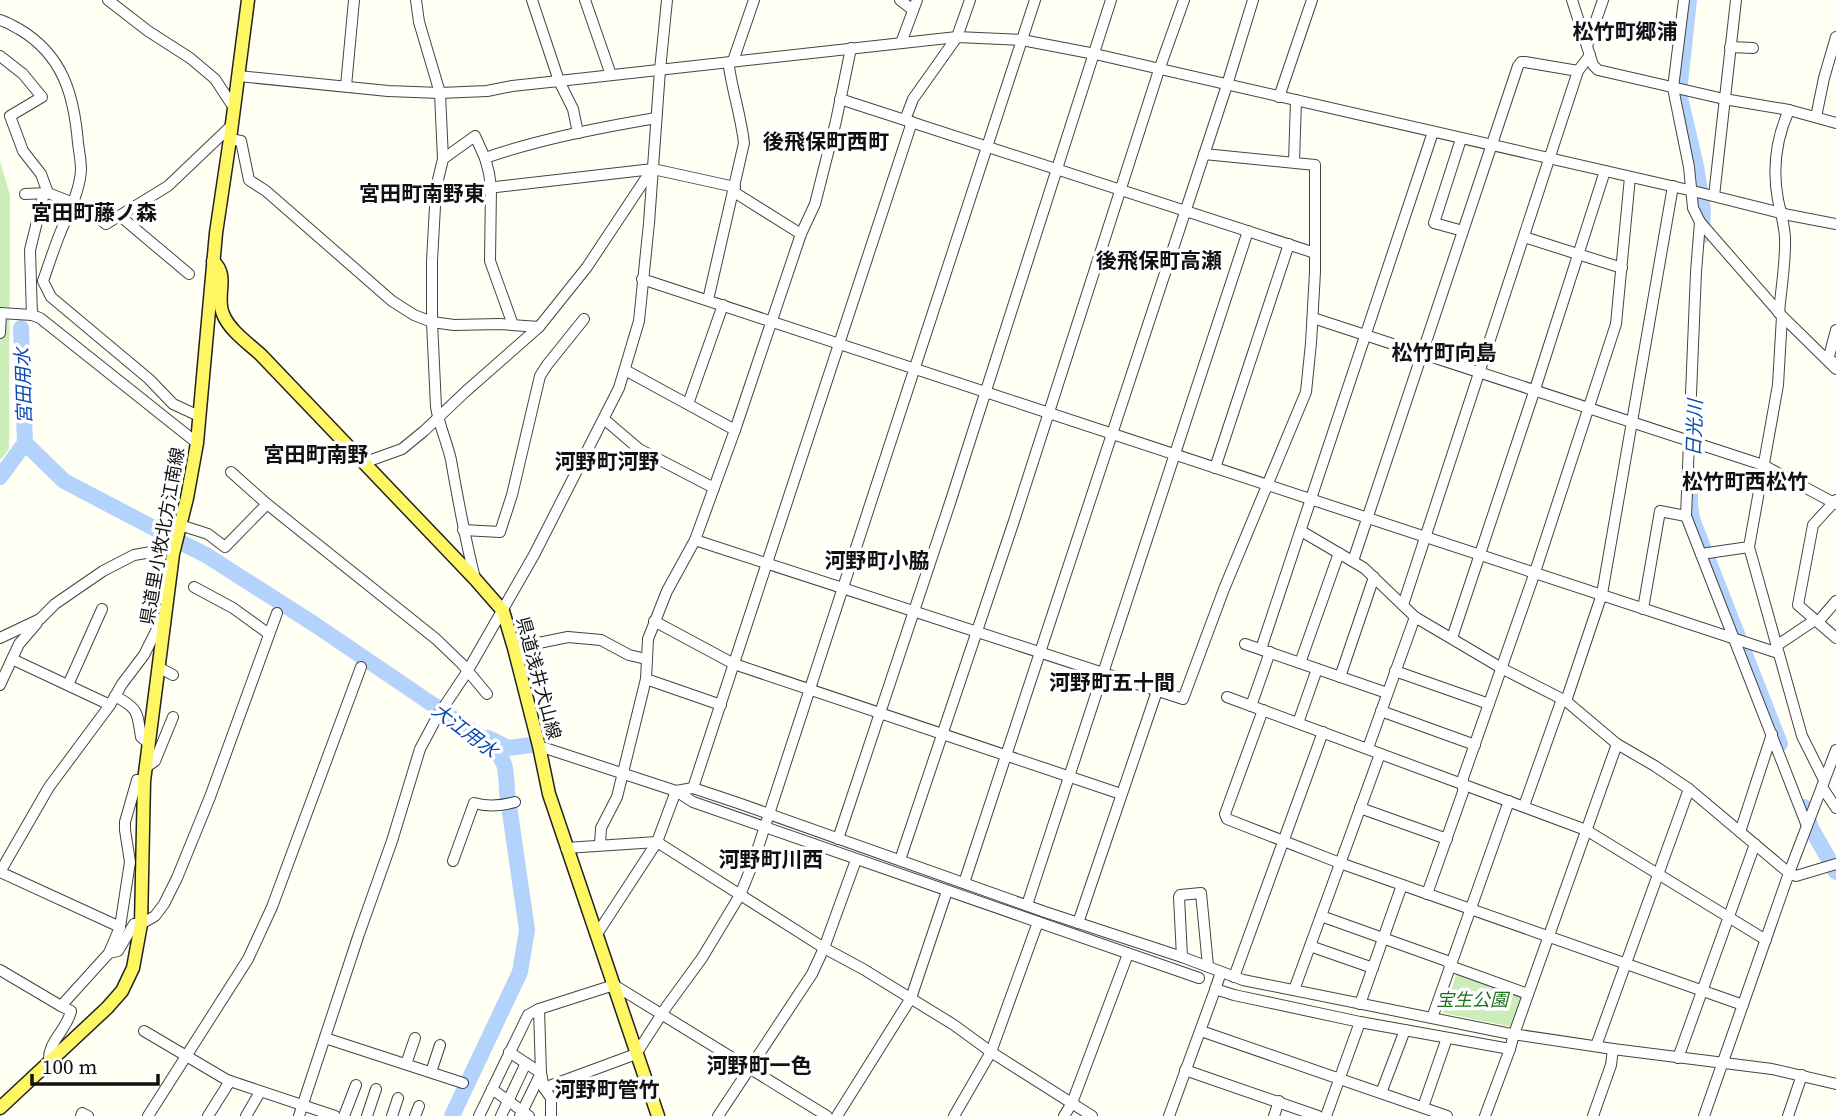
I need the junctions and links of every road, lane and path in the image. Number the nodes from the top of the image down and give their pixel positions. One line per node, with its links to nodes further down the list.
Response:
1 (108, 0): 47 (street)
2 (247, 0): 37 (main road, 県道里小牧北方江南線)
3 (354, 0): 40 (street)
4 (416, 0): 42 (street)
5 (531, 0): 38 (street)
6 (585, 0): 36 (street)
7 (667, 0): 33 (street)
8 (754, 0): 32 (street)
9 (900, 0): 20 (street)
10 (970, 0): 22 (street)
11 (1035, 0): 24 (street)
12 (1111, 0): 30 (street)
13 (1184, 0): 34 (street)
14 (1253, 0): 39 (street)
15 (1312, 0): 43 (street)
16 (1572, 0): 29 (street)
17 (1603, 0): 29 (street)
18 (1684, 0): 41 (street)
19 (1736, 0): 26 (street)
20 (915, 5): 25 (street)
21 (0, 20): 78 (street)
22 (957, 37): 24 (street); 25 (street); 51 (street)
23 (1836, 37): 49 (street)
24 (1022, 40): 30 (street); 58 (street)
25 (901, 43): 27 (street)
26 (1730, 47): 28 (street); 45 (street)
27 (851, 48): 32 (street); 44 (street)
28 (1753, 48)
29 (1589, 51): 35 (street); 41 (street)
30 (1095, 54): 34 (street); 66 (street)
31 (0, 56): 74 (street)
32 (732, 62): 33 (street); 71 (street)
33 (660, 70): 36 (street); 50 (street)
34 (1159, 70): 39 (street); 72 (street)
35 (1578, 71): 59 (street); 63 (street)
36 (611, 75): 38 (street)
37 (238, 76): 40 (street); 47 (main road, 県道里小牧北方江南線)
38 (559, 81): 42 (street); 55 (street)
39 (1227, 85): 43 (street); 60 (street)
40 (346, 86): 42 (street)
41 (1677, 88): 45 (street); 73 (street)
42 (440, 93): 62 (street)
43 (1279, 97): 46 (street)
44 (840, 99): 51 (street); 86 (street)
45 (1724, 99): 48 (street); 77 (street)
46 (1296, 100): 54 (street); 64 (street)
47 (234, 108): 53 (main road, 県道里小牧北方江南線)
48 (1789, 110): 49 (street); 80 (street)
49 (1816, 117): 52 (street)
50 (656, 118): 55 (street); 65 (street)
51 (909, 121): 58 (street); 109 (street)
52 (1836, 123)
53 (232, 125): 56 (main road, 県道里小牧北方江南線); 81 (street)
54 (1433, 132): 57 (street); 108 (street)
55 (578, 133): 61 (street)
56 (230, 139): 91 (main road, 県道里小牧北方江南線); 103 (street)
57 (1461, 139): 59 (street); 85 (street)
58 (987, 146): 66 (street); 112 (street)
59 (1491, 146): 63 (street); 85 (street)
60 (1204, 154): 64 (street); 79 (street)
61 (485, 158): 62 (street); 70 (street)
62 (443, 159): 76 (street)
63 (1550, 159): 67 (street); 87 (street)
64 (1294, 162): 89 (street)
65 (653, 169): 70 (street); 71 (street); 94 (street); 105 (street)
66 (1057, 169): 72 (street); 117 (street)
67 (1605, 171): 68 (street); 90 (street)
68 (1630, 177): 69 (street); 92 (street)
69 (1672, 187): 73 (street); 124 (street)
70 (491, 188): 76 (street); 104 (street)
71 (734, 189): 86 (street); 95 (street)
72 (1121, 190): 79 (street); 120 (street)
73 (1697, 192): 77 (street); 82 (street)
74 (46, 193): 75 (street); 78 (street); 98 (street)
75 (25, 194)
76 (435, 194): 103 (street)
77 (1714, 196): 80 (street)
78 (73, 202): 81 (street); 121 (street)
79 (1186, 211): 84 (street); 126 (street)
80 (1782, 213): 83 (street); 99 (street)
81 (120, 216): 93 (street)
82 (1702, 224): 99 (street); 127 (street)
83 (1836, 224)
84 (1248, 231): 88 (street); 129 (street)
85 (1463, 231): 110 (street)
86 (802, 234): 102 (street)
87 (1524, 237): 90 (street); 115 (street)
88 (1289, 244): 89 (street); 132 (street)
89 (1315, 253): 100 (street)
90 (1578, 254): 92 (street); 116 (street)
91 (213, 261): 121 (main road, 県道里小牧北方江南線); 130 (main road, 県道浅井犬山線)
92 (1622, 268): 119 (street)
93 (189, 274)
94 (642, 279): 95 (street); 114 (street)
95 (708, 300): 96 (street)
96 (723, 305): 102 (street); 118 (street)
97 (1, 313): 98 (street); 107 (street)
98 (32, 315): 128 (street)
99 (1780, 315): 111 (street); 131 (street)
100 (1312, 318): 108 (street); 134 (street)
101 (584, 319): 142 (street)
102 (771, 321): 109 (street); 125 (street)
103 (432, 322): 104 (street); 122 (street)
104 (513, 325): 105 (street)
105 (539, 327): 122 (street)
106 (1836, 330): 111 (street)
107 (0, 332)
108 (1364, 336): 110 (street); 136 (street)
109 (839, 344): 112 (street); 152 (street)
110 (1423, 354): 115 (street); 140 (street)
111 (1832, 361): 113 (street)
112 (914, 368): 117 (street); 157 (street)
113 (1836, 369)
114 (625, 370): 118 (street); 123 (street)
115 (1480, 373): 116 (street); 144 (street)
116 (1535, 390): 119 (street); 150 (street)
117 (985, 392): 120 (street); 164 (street)
118 (688, 404): 125 (street)
119 (1588, 409): 124 (street); 153 (street)
120 (1049, 413): 126 (street); 171 (street)
121 (199, 416): 128 (main road, 県道里小牧北方江南線)
122 (438, 418): 130 (street); 142 (street)
123 (604, 419): 135 (street); 163 (street)
124 (1632, 423): 127 (street); 158 (street)
125 (735, 430): 135 (street)
126 (1112, 434): 129 (street); 181 (street)
127 (1692, 442): 131 (street); 139 (street)
128 (197, 443): 141 (main road, 県道里小牧北方江南線)
129 (1175, 454): 132 (street); 192 (street)
130 (363, 463): 155 (main road, 県道浅井犬山線)
131 (1763, 465): 137 (street); 146 (street)
132 (1215, 468): 134 (street)
133 (230, 472): 138 (street)
134 (1267, 485): 136 (street); 199 (street)
135 (714, 488): 145 (street)
136 (1311, 499): 140 (street); 143 (street)
137 (1835, 502): 170 (street)
138 (267, 504): 141 (street); 191 (street)
139 (1686, 516): 149 (street); 162 (street)
140 (1368, 518): 144 (street); 151 (street)
141 (180, 525): 147 (main road, 県道里小牧北方江南線)
142 (463, 530): 155 (street)
143 (1301, 531): 148 (street); 180 (street)
144 (1426, 536): 150 (street); 160 (street)
145 (695, 540): 152 (street); 169 (street)
146 (1749, 547): 149 (street); 179 (street)
147 (174, 548): 166 (main road, 県道里小牧北方江南線); 168 (street)
148 (1339, 552): 151 (street); 184 (street)
149 (1704, 553): 176 (street)
150 (1480, 554): 153 (street); 174 (street)
151 (1353, 561): 154 (street)
152 (767, 564): 157 (street); 185 (street)
153 (1535, 572): 158 (street); 188 (street)
154 (1374, 577): 160 (street); 194 (street)
155 (475, 579): 163 (main road, 県道浅井犬山線)
156 (194, 587): 172 (street)
157 (842, 588): 164 (street); 198 (street)
158 (1602, 594): 162 (street); 203 (street)
159 (1836, 601): 170 (street)
160 (1403, 605): 167 (street)
161 (102, 609): 197 (street)
162 (1643, 609): 176 (street)
163 (503, 611): 178 (main road, 県道浅井犬山線); 191 (street)
164 (914, 612): 171 (street); 210 (street)
165 (277, 613): 172 (street)
166 (165, 615): 186 (main road, 県道里小牧北方江南線); 204 (street)
167 (1415, 617): 174 (street); 190 (street)
168 (40, 619): 173 (street); 182 (street)
169 (654, 621): 183 (street); 185 (street)
170 (1816, 621): 175 (street); 179 (street)
171 (976, 632): 181 (street); 215 (street)
172 (269, 634): 269 (street)
173 (0, 638)
174 (1452, 638): 188 (street)
175 (1836, 638)
176 (1738, 641): 179 (street); 214 (street)
177 (1245, 643): 180 (street)
178 (514, 648): 183 (street); 219 (main road, 県道浅井犬山線)
179 (1777, 649): 227 (street)
180 (1265, 651): 184 (street); 207 (street)
181 (1041, 653): 192 (street); 223 (street)
182 (12, 659): 196 (street); 197 (street)
183 (646, 659): 195 (street)
184 (1300, 663): 189 (street)
185 (734, 664): 198 (street); 206 (street)
186 (158, 667): 193 (street); 216 (main road, 県道里小牧北方江南線)
187 (361, 667): 315 (street)
188 (1503, 668): 203 (street); 205 (street)
189 (1317, 669): 194 (street); 212 (street)
190 (1395, 671): 201 (street); 205 (street)
191 (467, 672): 200 (street); 305 (street)
192 (1103, 673): 199 (street); 226 (street)
193 (173, 675)
194 (1339, 677): 201 (street)
195 (646, 678): 206 (street); 225 (street)
196 (0, 685)
197 (68, 685): 204 (street)
198 (809, 689): 210 (street); 238 (street)
199 (1157, 691): 232 (street)
200 (487, 694)
201 (1387, 694): 209 (street)
202 (1227, 697): 207 (street)
203 (1564, 700): 217 (street); 235 (street)
204 (113, 701): 216 (street); 255 (street)
205 (1489, 704): 218 (street)
206 (721, 705): 229 (street)
207 (1251, 706): 208 (street)
208 (1263, 710): 212 (street); 245 (street)
209 (1381, 711): 218 (street); 220 (street)
210 (880, 714): 215 (street); 243 (street)
211 (173, 717): 224 (street)
212 (1298, 723): 213 (street)
213 (1323, 732): 220 (street); 245 (street)
214 (1772, 734): 239 (street); 242 (street)
215 (943, 736): 223 (street); 251 (street)
216 (148, 743): 224 (main road, 県道里小牧北方江南線)
217 (1617, 744): 230 (street); 241 (street)
218 (1475, 745): 228 (street)
219 (539, 746): 225 (street); 249 (main road, 県道浅井犬山線)
220 (1368, 748): 222 (street)
221 (1836, 750): 227 (street)
222 (1380, 754): 228 (street); 236 (street)
223 (1005, 756): 226 (street); 258 (street)
224 (144, 774): 269 (main road, 県道里小牧北方江南線); 270 (street)
225 (622, 774): 231 (street); 248 (street)
226 (1069, 778): 232 (street); 263 (street)
227 (1823, 783): 237 (street); 239 (street)
228 (1463, 785): 233 (street); 244 (street)
229 (693, 788): 231 (street); 238 (street)
230 (1689, 789): 242 (street); 257 (street)
231 (676, 791): 240 (street); 246 (street)
232 (1121, 794): 268 (street)
233 (1509, 801): 235 (street); 264 (street)
234 (510, 804): 252 (street)
235 (1524, 806): 241 (street)
236 (1360, 808): 244 (street); 253 (street)
237 (1836, 808)
238 (769, 814): 240 (street); 243 (street)
239 (1808, 822): 256 (street)
240 (764, 827): 250 (street); 262 (street)
241 (1586, 830): 257 (street); 272 (street)
242 (1740, 832): 247 (street)
243 (838, 839): 251 (street)
244 (1447, 839): 261 (street)
245 (1283, 840): 253 (street); 286 (street)
246 (657, 842): 248 (street); 262 (street); 271 (street)
247 (1755, 844): 256 (street); 266 (street)
248 (600, 845): 249 (street)
249 (566, 848): 271 (main road, 県道浅井犬山線)
250 (856, 860): 260 (street); 276 (street)
251 (900, 860): 258 (street)
252 (453, 861)
253 (1340, 863): 259 (street); 265 (street)
254 (1832, 865): 256 (street)
255 (0, 872): 270 (street)
256 (1789, 873): 274 (street)
257 (1658, 874): 266 (street); 280 (street)
258 (964, 883): 263 (street)
259 (1402, 885): 261 (street); 273 (street)
260 (947, 891): 267 (street); 293 (street)
261 (1427, 894): 264 (street)
262 (740, 895): 276 (street); 298 (street)
263 (1027, 905): 268 (street)
264 (1470, 910): 272 (street); 282 (street)
265 (1321, 916): 273 (street); 275 (street)
266 (1729, 917): 274 (street); 291 (street)
267 (1038, 922): 278 (street); 313 (street)
268 (1079, 923): 279 (street)
269 (141, 924): 277 (street); 317 (main road, 県道里小牧北方江南線)
270 (120, 927): 277 (street)
271 (597, 934): 288 (main road, 県道浅井犬山線)
272 (1548, 937): 280 (street); 292 (street)
273 (1383, 938): 282 (street); 283 (street)
274 (1766, 940): 295 (street)
275 (1310, 946): 283 (street); 290 (street)
276 (824, 948): 293 (street); 321 (street)
277 (108, 953): 296 (street)
278 (1128, 954): 287 (street); 339 (street)
279 (1182, 957): 281 (street); 281 (street)
280 (1626, 964): 291 (street); 309 (street)
281 (1208, 966): 285 (street)
282 (1450, 966): 292 (street); 299 (street)
283 (1373, 968): 294 (street)
284 (0, 970): 296 (street)
285 (1220, 972): 286 (street); 289 (street)
286 (1234, 977): 290 (street)
287 (1199, 978)
288 (614, 985): 297 (street); 298 (street); 314 (main road, 県道浅井犬山線)
289 (1215, 989): 300 (street); 303 (street)
290 (1294, 990): 294 (street)
291 (1702, 991): 295 (street); 316 (street)
292 (1528, 994): 304 (street)
293 (911, 998): 313 (street); 360 (street)
294 (1360, 1004): 299 (street)
295 (1743, 1005): 318 (street)
296 (61, 1006): 317 (street)
297 (539, 1009): 312 (street); 324 (street)
298 (663, 1014): 314 (street); 321 (street)
299 (1432, 1018): 304 (street)
300 (1360, 1022): 301 (street); 326 (street)
301 (1405, 1030): 307 (street); 335 (street)
302 (144, 1031): 315 (street)
303 (1200, 1031): 322 (street); 326 (street)
304 (1514, 1034): 309 (street); 310 (street)
305 (325, 1038): 320 (street); 340 (street)
306 (415, 1038): 320 (street)
307 (1447, 1038): 310 (street); 341 (street)
308 (440, 1045): 323 (street)
309 (1596, 1046): 311 (street)
310 (1510, 1049): 369 (street)
311 (1612, 1049): 316 (street); 370 (street)
312 (509, 1052): 319 (street); 333 (street)
313 (991, 1052): 339 (street); 361 (street)
314 (636, 1054): 331 (street); 357 (main road, 県道浅井犬山線)
315 (187, 1055): 327 (street); 346 (street)
316 (1678, 1058): 318 (street)
317 (49, 1062): 342 (main road, 県道里小牧北方江南線)
318 (1723, 1062): 325 (street); 371 (street)
319 (526, 1063): 324 (street); 337 (street)
320 (406, 1064): 323 (street)
321 (749, 1068): 358 (street); 359 (street)
322 (1185, 1070): 338 (street); 364 (street)
323 (431, 1072): 328 (street)
324 (541, 1073): 331 (street); 343 (street)
325 (1802, 1075): 329 (street); 372 (street)
326 (1339, 1079): 335 (street); 367 (street)
327 (230, 1081): 334 (street); 347 (street)
328 (463, 1083)
329 (1836, 1084)
330 (355, 1085): 351 (street)
331 (544, 1088): 356 (street)
332 (376, 1089): 352 (street)
333 (492, 1089): 337 (street); 354 (street)
334 (260, 1092): 340 (street); 348 (street)
335 (1381, 1093): 341 (street)
336 (398, 1098): 353 (street)
337 (508, 1101): 343 (street); 355 (street)
338 (1279, 1101): 365 (street); 366 (street)
339 (1072, 1103): 362 (street); 363 (street)
340 (303, 1105): 349 (street); 350 (street)
341 (1423, 1107): 368 (street)
342 (0, 1108)
343 (524, 1114)
344 (81, 1116): 345 (street)
345 (88, 1116)
346 (148, 1116)
347 (208, 1116)
348 (246, 1116)
349 (299, 1116)
350 (335, 1116)
351 (344, 1116)
352 (367, 1116)
353 (392, 1116)
354 (479, 1116)
355 (501, 1116)
356 (551, 1116)
357 (658, 1116)
358 (718, 1116)
359 (827, 1116)
360 (838, 1116)
361 (954, 1116)
362 (1064, 1116)
363 (1092, 1116)
364 (1169, 1116)
365 (1274, 1116)
366 (1318, 1116)
367 (1326, 1116)
368 (1447, 1116)
369 (1485, 1116)
370 (1593, 1116)
371 (1704, 1116)
372 (1788, 1116)

